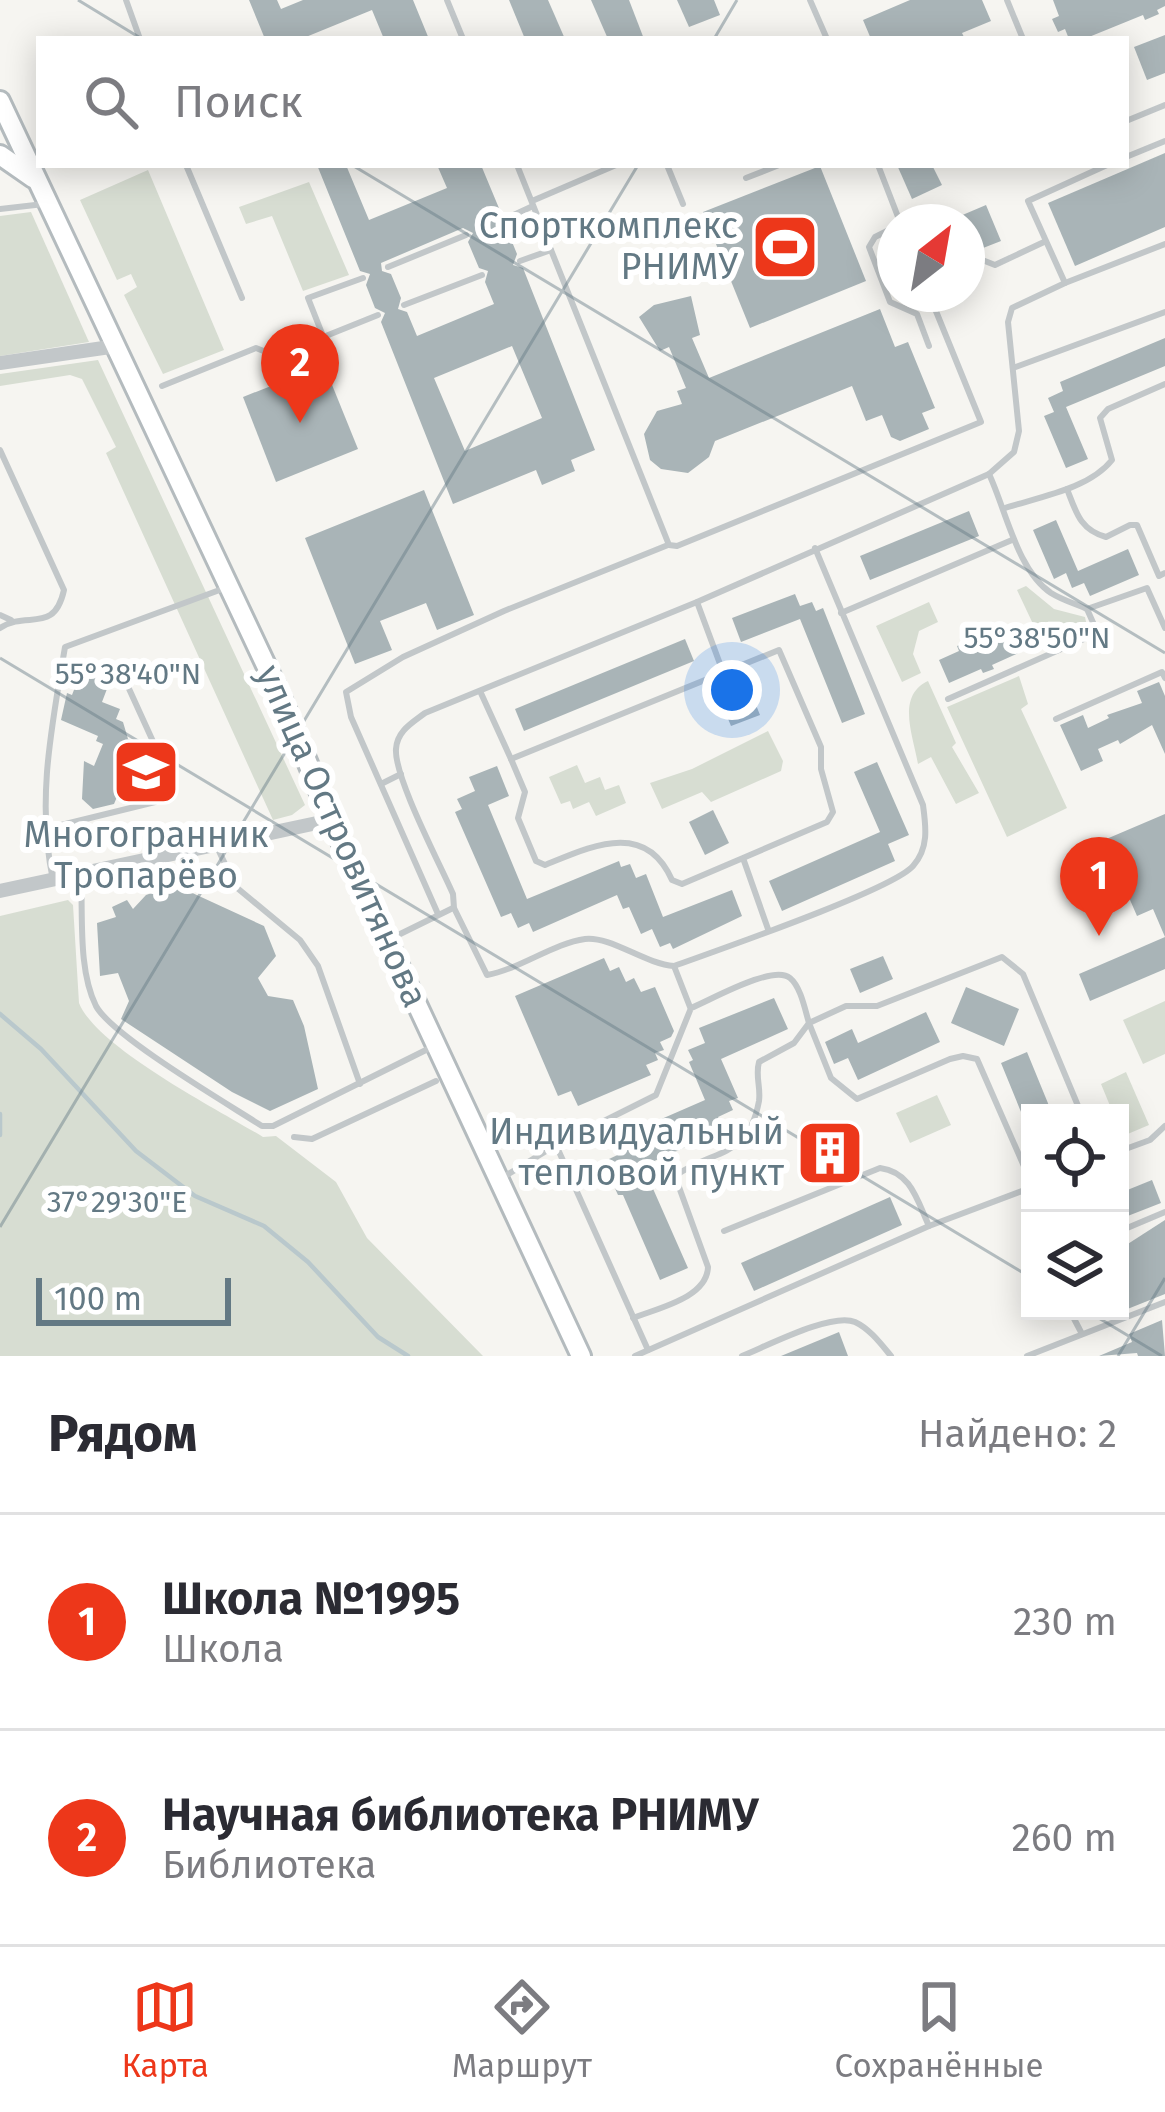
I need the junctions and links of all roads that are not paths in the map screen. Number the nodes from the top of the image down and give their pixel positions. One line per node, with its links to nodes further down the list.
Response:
1 (126, 0): 5 (lane)
2 (447, 0): 6 (lane)
3 (811, 0): 7 (lane)
4 (1007, 0): 8 (lane)
5 (139, 36)
6 (463, 36)
7 (826, 36)
8 (1022, 36)
9 (0, 101): 12 (main road); 24 (main road, улица Островитянова)
10 (1165, 105): 11 (lane)
11 (1129, 120)
12 (0, 134)
13 (1165, 141): 15 (lane)
14 (0, 155): 24 (main road, улица Островитянова)
15 (1129, 156)
16 (187, 168): 42 (lane)
17 (518, 168): 25 (lane)
18 (610, 168): 25 (lane)
19 (668, 168): 26 (lane)
20 (771, 168): 23 (lane)
21 (879, 168): 27 (lane)
22 (1101, 168): 32 (lane)
23 (746, 178)
24 (44, 195): 28 (lane); 49 (main road, улица Островитянова)
25 (532, 204): 29 (lane); 34 (lane)
26 (683, 204)
27 (891, 204)
28 (0, 209)
29 (503, 220)
30 (466, 236): 37 (lane)
31 (877, 236): 38 (lane)
32 (1044, 242): 36 (lane); 41 (lane)
33 (1165, 244): 41 (lane)
34 (551, 250): 35 (lane); 60 (lane)
35 (520, 261)
36 (985, 261)
37 (388, 267)
38 (877, 268)
39 (482, 275): 43 (lane)
40 (363, 278): 48 (lane)
41 (1065, 283): 52 (lane)
42 (242, 298)
43 (404, 305)
44 (912, 312): 50 (lane)
45 (936, 312): 60 (lane)
46 (1165, 312): 52 (lane)
47 (378, 315): 48 (lane)
48 (323, 336): 54 (lane)
49 (117, 346): 51 (street); 63 (main road, улица Островитянова)
50 (929, 346)
51 (0, 363)
52 (1013, 368): 56 (lane)
53 (1165, 384): 57 (lane)
54 (162, 386)
55 (0, 450): 68 (lane)
56 (988, 474): 58 (lane); 61 (lane)
57 (1066, 489): 58 (lane); 62 (lane)
58 (1005, 508): 59 (lane)
59 (1012, 540): 65 (lane); 66 (lane)
60 (670, 545): 79 (lane)
61 (815, 548): 64 (lane); 66 (lane)
62 (1165, 573)
63 (229, 586): 80 (main road, улица Островитянова); 81 (lane)
64 (698, 602): 72 (lane); 74 (lane)
65 (1087, 609): 70 (lane); 75 (lane)
66 (841, 613): 89 (lane)
67 (0, 615): 68 (lane)
68 (11, 620): 69 (lane)
69 (0, 628)
70 (1165, 628)
71 (120, 669): 81 (lane)
72 (723, 672): 77 (lane); 83 (lane)
73 (1164, 672): 76 (lane)
74 (479, 691): 77 (lane); 78 (lane)
75 (948, 699)
76 (1056, 719)
77 (511, 759): 83 (lane)
78 (401, 774): 79 (lane); 87 (lane)
79 (381, 784): 88 (lane)
80 (331, 820): 82 (street); 90 (main road, улица Островитянова)
81 (45, 829): 85 (lane)
82 (216, 844): 84 (street); 96 (lane)
83 (743, 858): 89 (lane)
84 (81, 873): 85 (street); 96 (lane)
85 (53, 880): 86 (street)
86 (0, 891)
87 (454, 908): 88 (lane); 91 (lane)
88 (438, 914): 90 (lane)
89 (768, 928): 91 (lane)
90 (386, 941): 94 (main road, улица Островитянова)
91 (674, 966): 92 (lane)
92 (691, 1008): 93 (lane); 100 (lane)
93 (809, 1023): 97 (lane); 102 (lane); 110 (lane)
94 (436, 1046): 96 (lane); 103 (main road, улица Островитянова)
95 (436, 1081): 99 (lane)
96 (360, 1084)
97 (1078, 1104)
98 (1165, 1126): 101 (lane)
99 (294, 1137)
100 (556, 1145): 103 (lane); 110 (lane)
101 (1129, 1148)
102 (1021, 1163)
103 (500, 1178): 115 (main road, улица Островитянова)
104 (1021, 1188): 106 (lane)
105 (1165, 1212): 107 (lane)
106 (929, 1226): 108 (lane); 114 (lane)
107 (1129, 1227)
108 (724, 1232)
109 (1165, 1302): 112 (lane)
110 (633, 1318): 114 (lane)
111 (1075, 1320): 112 (lane)
112 (1082, 1334): 120 (lane)
113 (768, 1346): 117 (lane); 118 (lane); 119 (lane)
114 (648, 1350): 116 (lane)
115 (581, 1356)
116 (634, 1356)
117 (742, 1356)
118 (772, 1356)
119 (891, 1356)
120 (1027, 1356)

